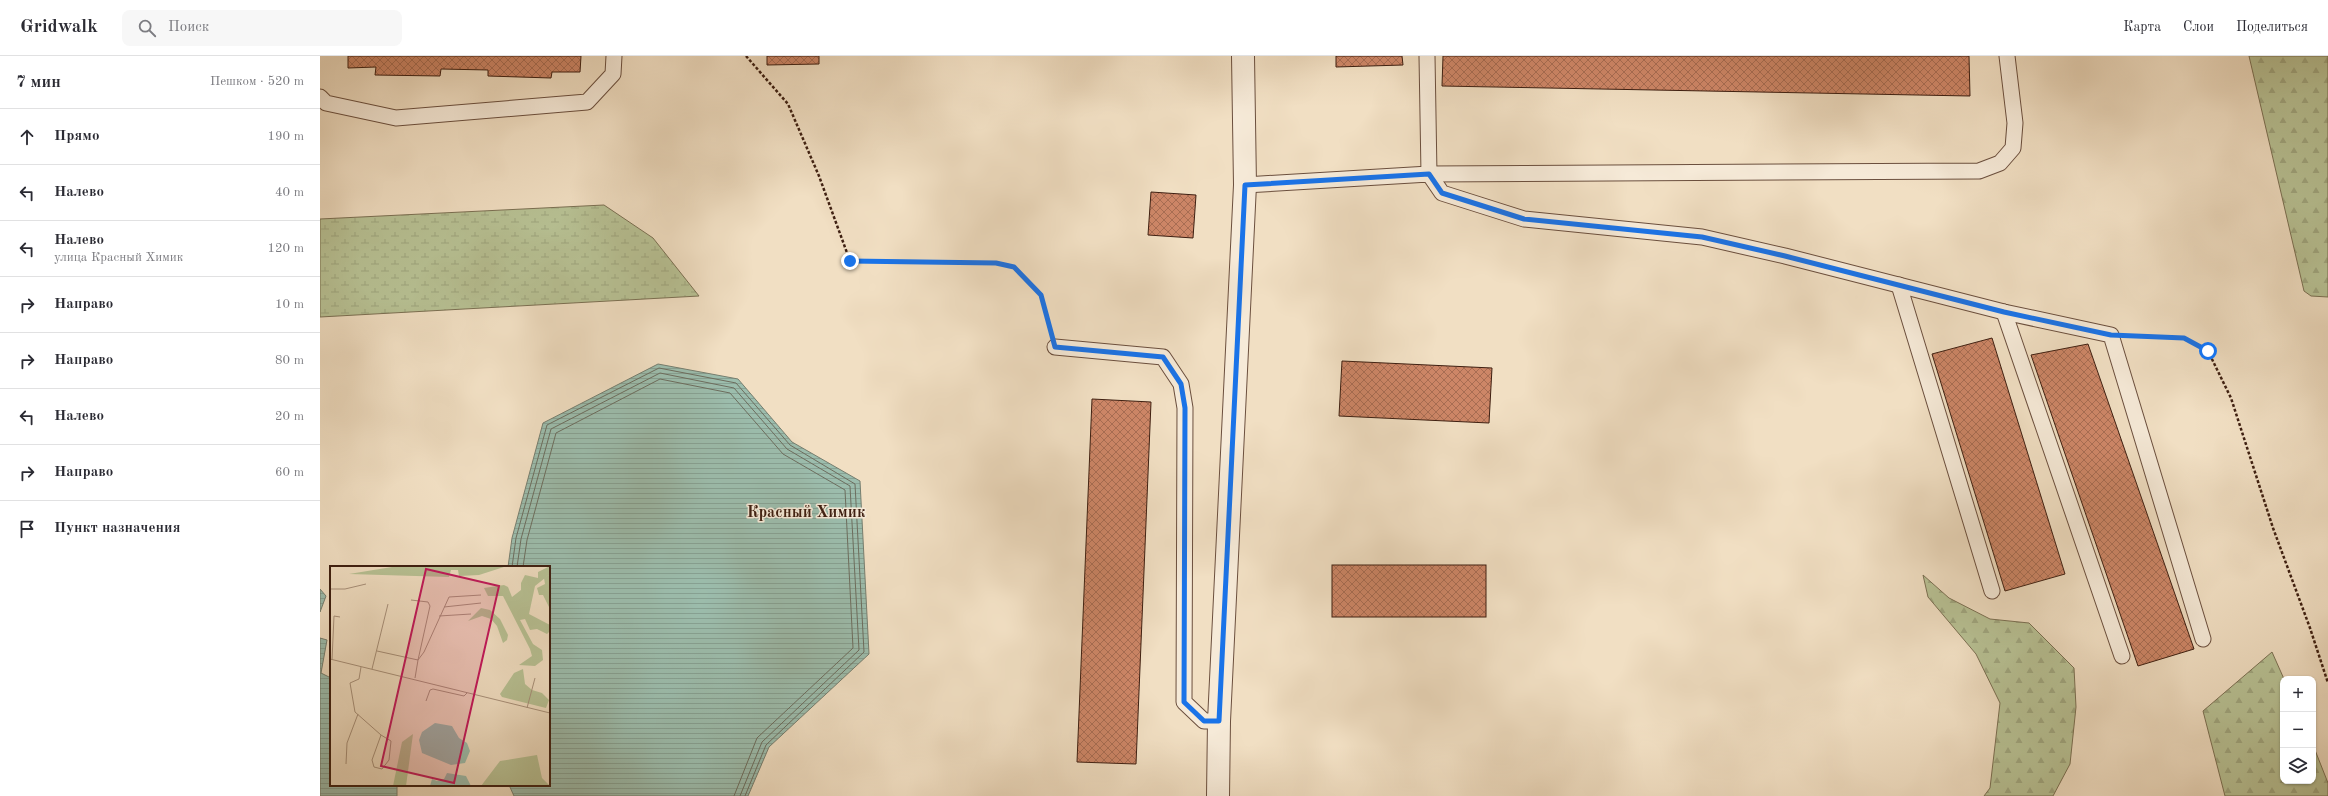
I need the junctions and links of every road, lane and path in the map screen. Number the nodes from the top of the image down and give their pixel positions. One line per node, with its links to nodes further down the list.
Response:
1 (614, 56): 6 (lane)
2 (746, 56): 12 (path)
3 (1243, 56): 8 (street)
4 (1427, 56): 7 (lane)
5 (2006, 56): 7 (lane)
6 (320, 97)
7 (1429, 174): 8 (lane); 9 (lane)
8 (1245, 185): 17 (street)
9 (1899, 285): 10 (lane); 13 (lane)
10 (2004, 312): 11 (lane); 15 (lane)
11 (2111, 335): 14 (lane); 16 (path)
12 (1055, 347): 17 (lane)
13 (1992, 590)
14 (2203, 639)
15 (2122, 656)
16 (2328, 683)
17 (1219, 721): 18 (street)
18 (1218, 796)

